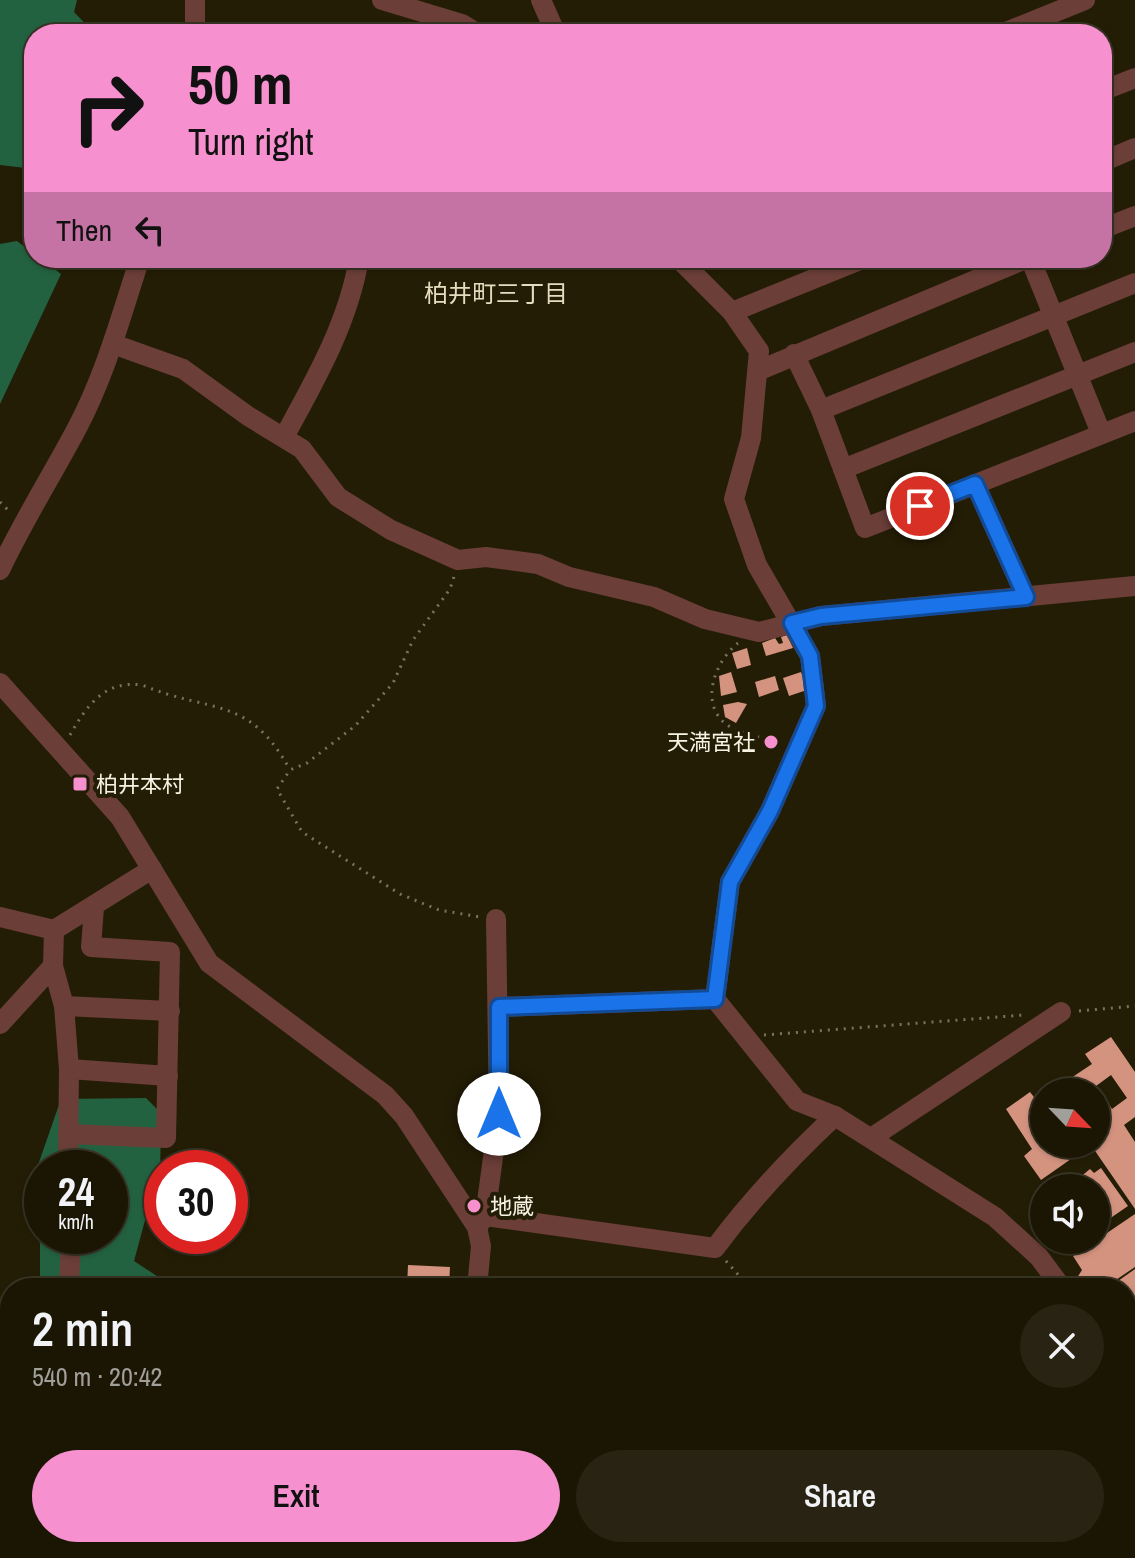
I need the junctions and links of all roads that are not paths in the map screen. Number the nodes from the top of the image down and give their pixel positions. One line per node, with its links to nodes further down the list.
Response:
1 (195, 0): 5 (street)
2 (382, 0): 6 (street)
3 (541, 0): 7 (street)
4 (1085, 0): 8 (street)
5 (195, 24)
6 (462, 24)
7 (552, 24)
8 (1026, 24)
9 (1135, 78): 10 (street)
10 (1112, 87)
11 (1135, 148): 12 (street)
12 (1112, 158)
13 (1135, 216): 14 (street)
14 (1112, 225)
15 (137, 268): 24 (street)
16 (356, 268): 32 (street)
17 (692, 268): 22 (street)
18 (840, 268): 22 (street)
19 (1005, 268): 26 (street)
20 (1033, 268): 23 (street)
21 (1135, 283): 23 (street)
22 (732, 312): 27 (street)
23 (1053, 315): 28 (street); 29 (street)
24 (113, 344): 32 (street); 35 (street)
25 (1135, 352): 28 (street)
26 (794, 354): 27 (street); 29 (street)
27 (760, 370): 38 (street)
28 (1077, 374): 31 (street); 33 (street)
29 (821, 410): 33 (street)
30 (1135, 421): 31 (street)
31 (1101, 433): 34 (street)
32 (284, 437): 38 (street)
33 (843, 469): 34 (street)
34 (975, 484): 37 (street)
35 (0, 570)
36 (1135, 586): 37 (street)
37 (1026, 597): 38 (street)
38 (792, 623): 46 (street)
39 (0, 683): 40 (street)
40 (152, 869): 41 (street); 58 (street)
41 (94, 907): 44 (street); 49 (street)
42 (0, 917): 44 (street)
43 (496, 919): 48 (street)
44 (54, 930): 45 (street)
45 (53, 966): 47 (street); 51 (street)
46 (715, 999): 48 (street); 54 (street)
47 (64, 1006): 49 (street); 52 (street)
48 (499, 1007): 58 (street)
49 (170, 1011): 53 (street)
50 (1061, 1012): 56 (street)
51 (0, 1024)
52 (69, 1069): 53 (street); 55 (street)
53 (168, 1076): 55 (street)
54 (835, 1116): 56 (street); 58 (street)
55 (68, 1134): 57 (street)
56 (871, 1138): 62 (street)
57 (68, 1150)
58 (481, 1221): 61 (street)
59 (70, 1254): 60 (street)
60 (69, 1278)
61 (478, 1278)
62 (1055, 1278)

